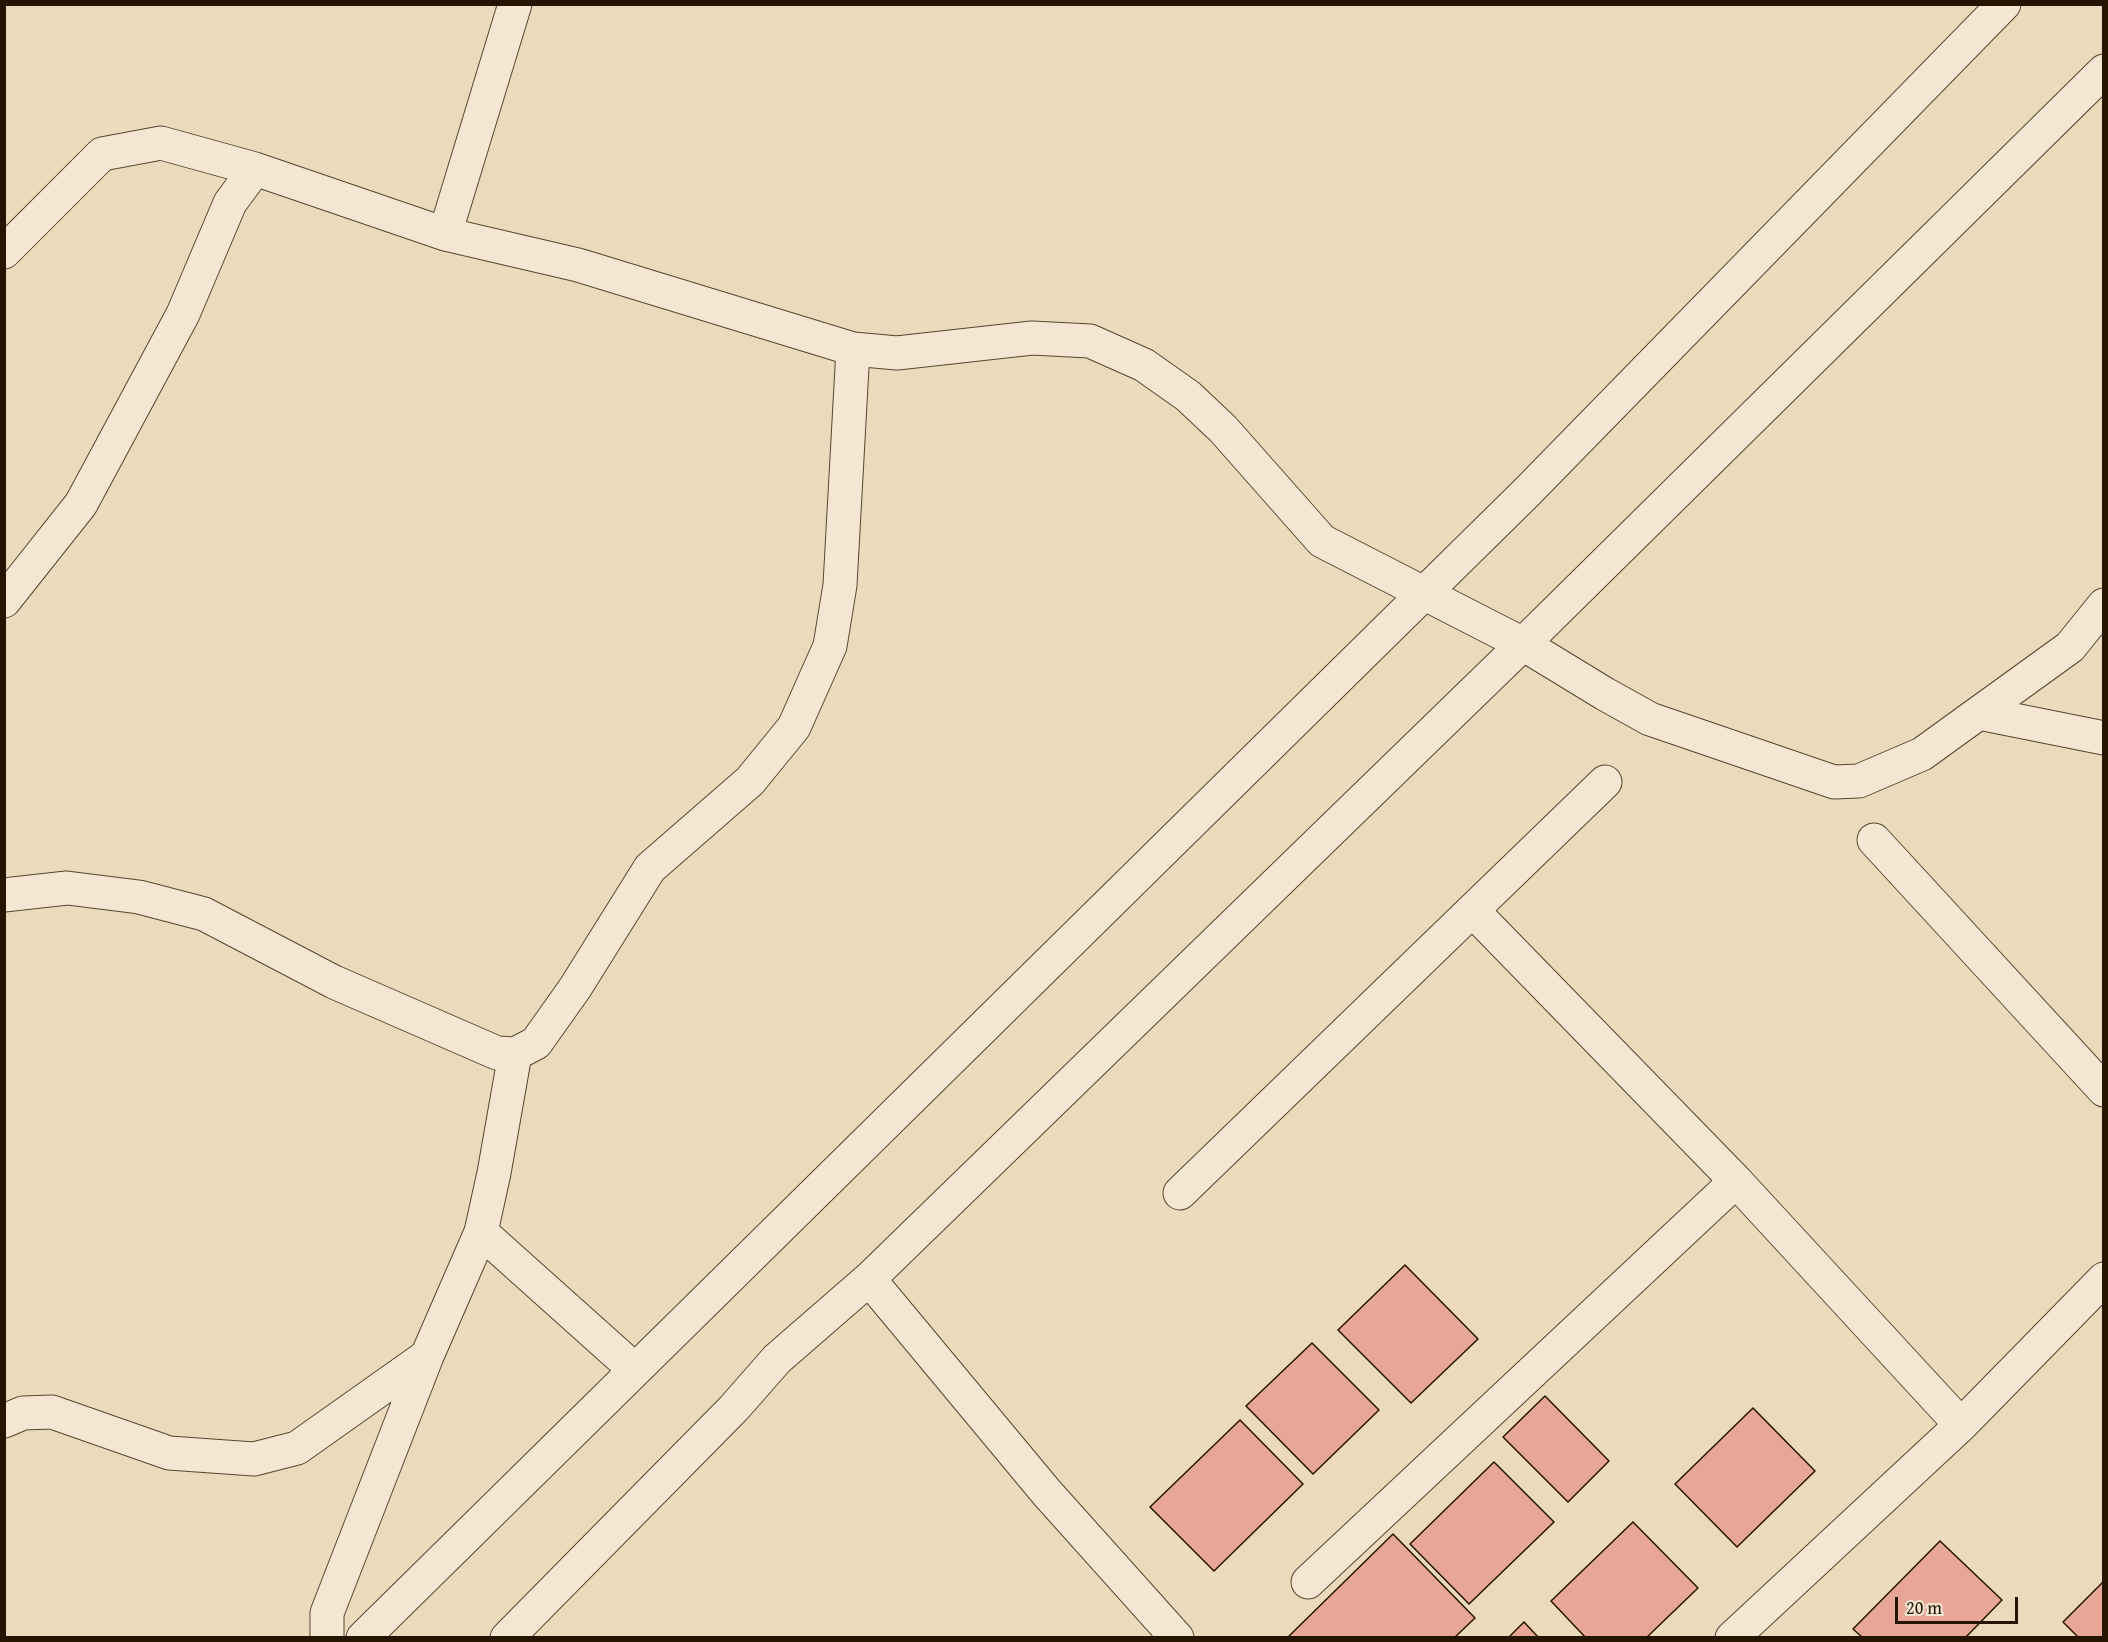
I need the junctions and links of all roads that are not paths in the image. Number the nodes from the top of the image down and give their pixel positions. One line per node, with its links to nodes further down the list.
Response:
1 (515, 4): 5 (street)
2 (2004, 4): 8 (street)
3 (2103, 71): 11 (street)
4 (255, 169): 5 (street); 6 (street); 9 (street)
5 (445, 234): 7 (street)
6 (4, 252)
7 (853, 350): 8 (street); 18 (street)
8 (1423, 594): 11 (street); 26 (street)
9 (4, 600)
10 (2103, 605): 12 (street)
11 (1523, 644): 12 (street); 23 (street)
12 (1979, 713): 13 (street)
13 (2103, 738)
14 (1605, 782): 17 (street)
15 (1874, 840): 19 (street)
16 (4, 895): 18 (street)
17 (1473, 911): 20 (street); 21 (street)
18 (515, 1054): 22 (street)
19 (2103, 1090)
20 (1736, 1181): 28 (street); 29 (street)
21 (1180, 1193)
22 (482, 1232): 25 (street); 26 (street)
23 (869, 1279): 32 (street); 33 (street)
24 (2103, 1279): 28 (street)
25 (427, 1356): 27 (street); 30 (street)
26 (634, 1370): 31 (street)
27 (4, 1422)
28 (1960, 1425): 34 (street)
29 (1308, 1582)
30 (327, 1638)
31 (363, 1638)
32 (507, 1638)
33 (1177, 1638)
34 (1732, 1638)

